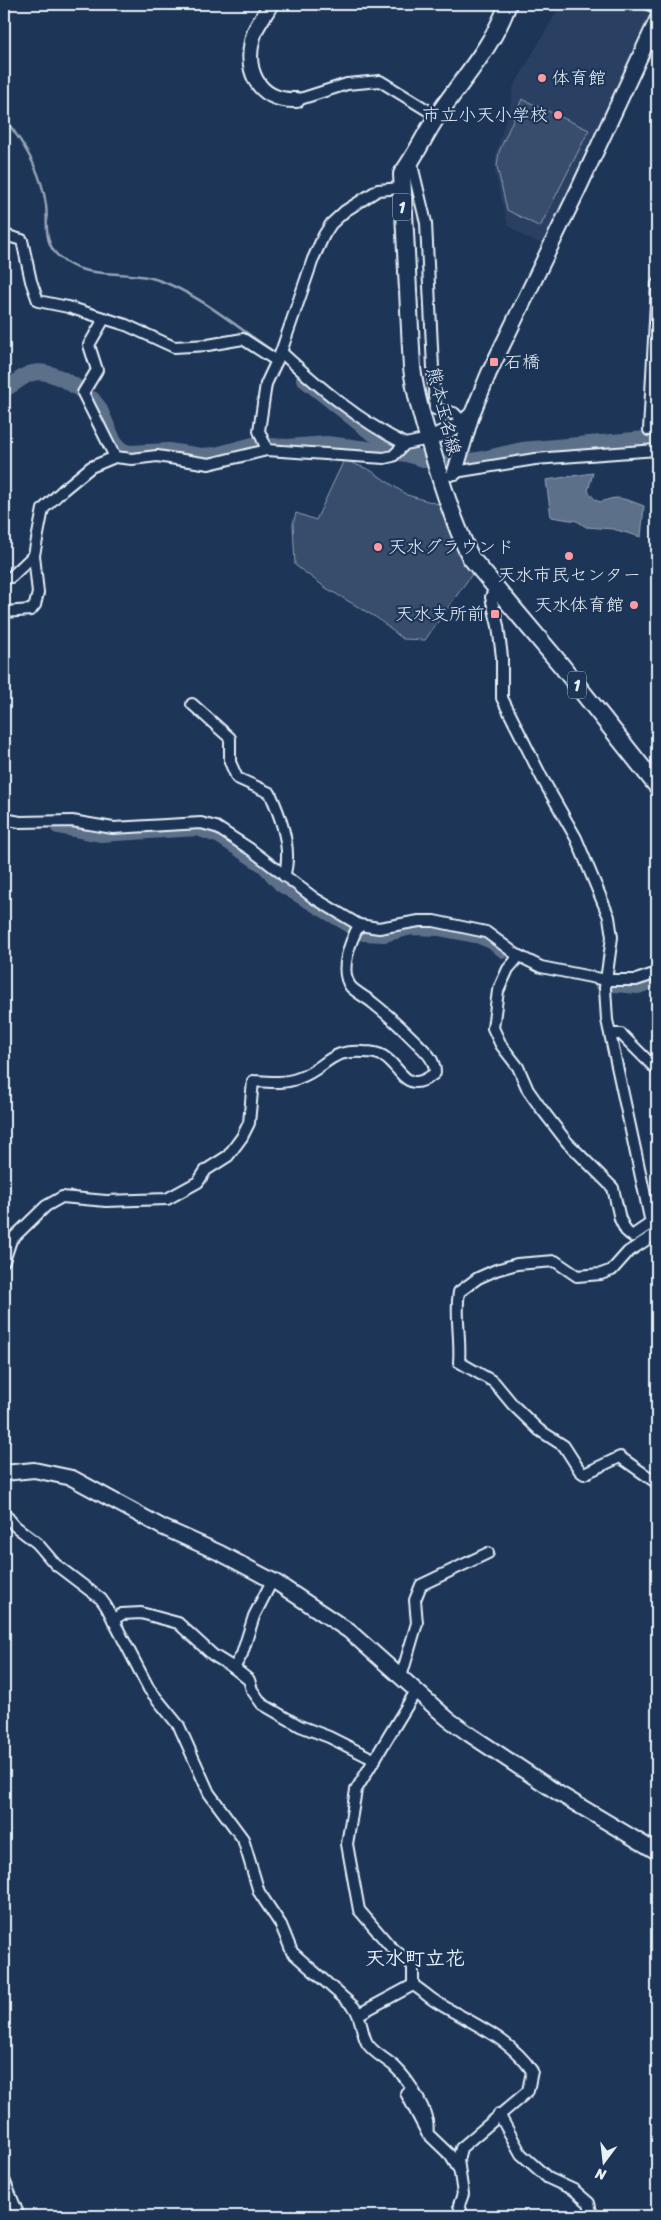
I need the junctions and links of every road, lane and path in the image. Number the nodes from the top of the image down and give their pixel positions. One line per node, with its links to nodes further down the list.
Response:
1 (271, 4): 6 (street)
2 (508, 4): 7 (main road, 熊本玉名線 / 1)
3 (648, 4): 4 (street)
4 (657, 8)
5 (657, 20): 14 (street)
6 (297, 100): 7 (street)
7 (437, 116): 8 (main road, 熊本玉名線 / 1)
8 (411, 162): 9 (main road, 熊本玉名線 / 1); 14 (street)
9 (401, 188): 13 (street); 16 (main road, 熊本玉名線 / 1)
10 (4, 235): 12 (street)
11 (657, 284): 15 (street)
12 (104, 319): 13 (street); 20 (street)
13 (279, 357): 17 (street); 18 (street)
14 (467, 418): 16 (street); 21 (street)
15 (657, 430)
16 (429, 439): 17 (street); 22 (main road, 熊本玉名線 / 1)
17 (404, 445): 18 (street)
18 (265, 446): 20 (street)
19 (657, 450): 21 (street)
20 (115, 458): 23 (street)
21 (456, 469): 22 (street)
22 (440, 476): 25 (main road, 熊本玉名線 / 1)
23 (34, 555): 24 (street); 26 (street)
24 (4, 578)
25 (495, 587): 28 (main road, 熊本玉名線 / 1); 34 (street)
26 (4, 612)
27 (192, 704): 30 (street)
28 (657, 786)
29 (4, 819): 30 (street)
30 (284, 876): 31 (street)
31 (358, 926): 32 (street); 38 (street)
32 (516, 957): 34 (street); 37 (street)
33 (657, 973): 34 (street)
34 (606, 983): 35 (street)
35 (610, 1034): 36 (street); 37 (street)
36 (657, 1070)
37 (651, 1223): 40 (street)
38 (4, 1261)
39 (4, 1472): 43 (street)
40 (657, 1483)
41 (4, 1513): 44 (street)
42 (488, 1553): 46 (street)
43 (272, 1581): 45 (street); 46 (street)
44 (113, 1620): 45 (street); 51 (street)
45 (234, 1668): 48 (street)
46 (401, 1677): 47 (street)
47 (416, 1691): 48 (street); 49 (street)
48 (375, 1760): 50 (street)
49 (657, 1852)
50 (413, 1985): 51 (street); 53 (street)
51 (359, 2014): 54 (street)
52 (406, 2093): 54 (street)
53 (499, 2114): 55 (street); 59 (street)
54 (427, 2134): 55 (street)
55 (460, 2171): 58 (street)
56 (4, 2180): 57 (street)
57 (19, 2216)
58 (463, 2216)
59 (592, 2216)

